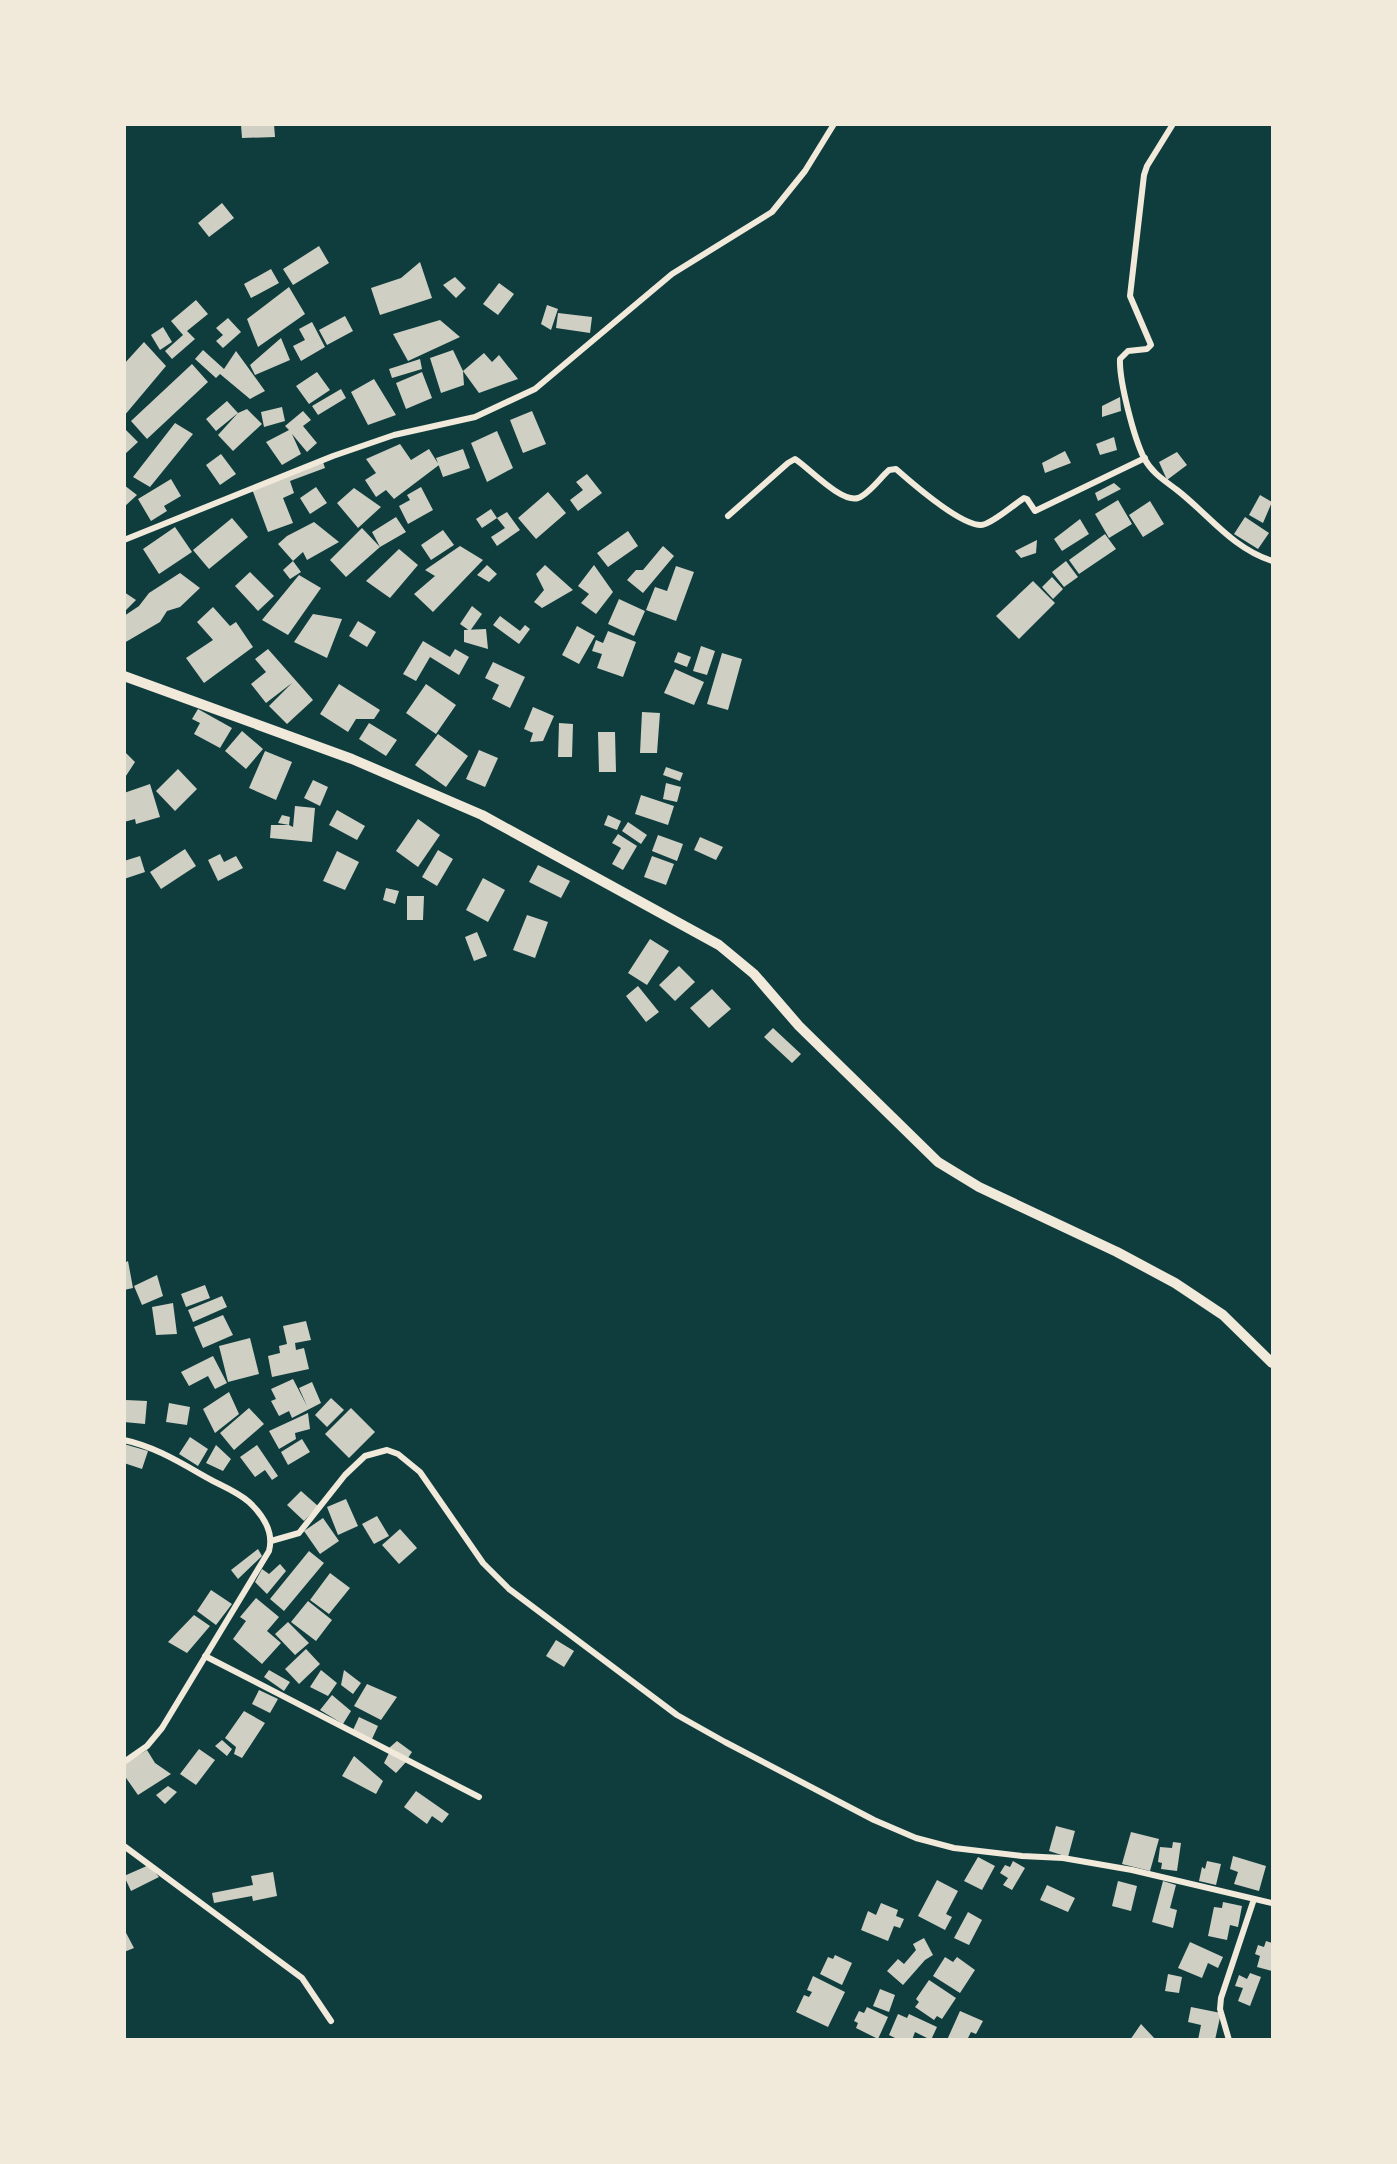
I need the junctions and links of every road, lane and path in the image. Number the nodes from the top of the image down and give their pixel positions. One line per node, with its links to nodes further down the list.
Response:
1 (834, 124): 5 (street)
2 (1173, 124): 3 (street)
3 (1145, 458): 4 (street); 6 (street)
4 (728, 516)
5 (124, 540)
6 (1272, 561)
7 (124, 676): 8 (street)
8 (1272, 1363)
9 (124, 1440): 10 (street)
10 (271, 1541): 11 (street); 15 (street)
11 (205, 1656): 12 (street); 13 (street)
12 (124, 1762)
13 (480, 1797)
14 (124, 1846): 17 (street)
15 (1254, 1899): 16 (street); 18 (street)
16 (1272, 1903)
17 (331, 2021)
18 (1229, 2040)

